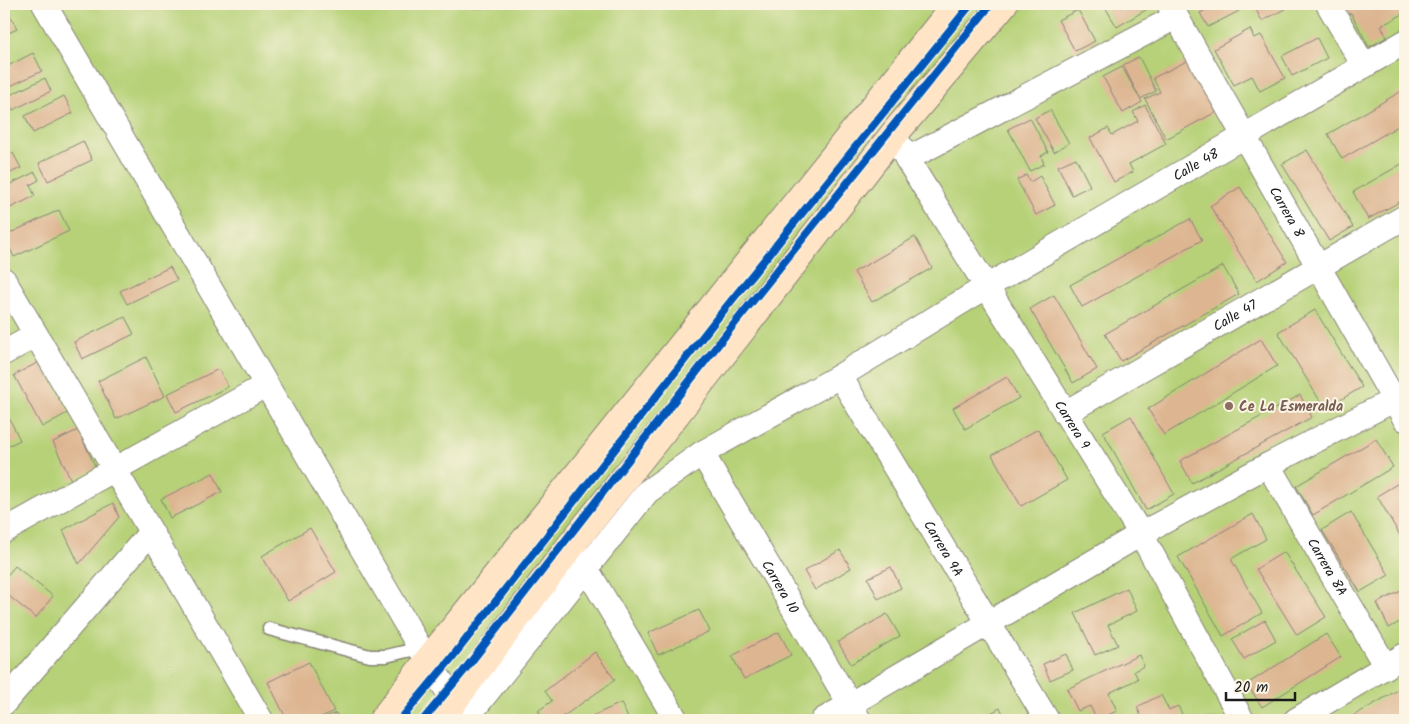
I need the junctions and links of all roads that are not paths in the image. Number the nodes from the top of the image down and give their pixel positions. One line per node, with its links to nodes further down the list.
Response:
1 (44, 4): 18 (street)
2 (957, 4): 31 (main road)
3 (1003, 4): 8 (main road)
4 (1328, 4): 7 (street)
5 (1172, 11): 9 (street, Carrera 8); 10 (street)
6 (1405, 42): 7 (street, Calle 48)
7 (1364, 66): 9 (street, Calle 48)
8 (894, 134): 10 (street, Carrera 9); 27 (main road)
9 (1244, 136): 12 (street, Carrera 8); 14 (street, Calle 48)
10 (907, 158): 14 (street, Carrera 9)
11 (1405, 217): 12 (street, Calle 47)
12 (1318, 267): 19 (street, Carrera 8); 20 (street, Calle 47)
13 (4, 280): 15 (street)
14 (986, 287): 17 (street, Calle 48); 20 (street, Carrera 9)
15 (36, 335): 16 (street); 23 (street)
16 (4, 353)
17 (840, 376): 21 (street, Calle 48); 29 (street, Carrera 9A)
18 (266, 385): 23 (street); 31 (street)
19 (1400, 410): 22 (street)
20 (1065, 413): 26 (street, Carrera 9)
21 (702, 453): 28 (street, Calle 48); 34 (street, Carrera 10)
22 (1268, 466): 26 (street); 32 (street, Carrera 8A)
23 (115, 469): 24 (street); 25 (street)
24 (4, 531)
25 (151, 532): 33 (street); 36 (street)
26 (1141, 534): 29 (street); 41 (street, Carrera 9)
27 (572, 544): 28 (street); 35 (main road)
28 (586, 568): 35 (street, Calle 48); 38 (street)
29 (989, 623): 34 (street); 40 (street, Carrera 9A)
30 (269, 629): 31 (lane)
31 (424, 654): 35 (street); 37 (main road)
32 (1396, 661): 42 (street)
33 (4, 703)
34 (855, 712): 39 (street)
35 (456, 715)
36 (262, 720)
37 (382, 720)
38 (676, 720)
39 (822, 720)
40 (1047, 720)
41 (1242, 720)
42 (1296, 720)

